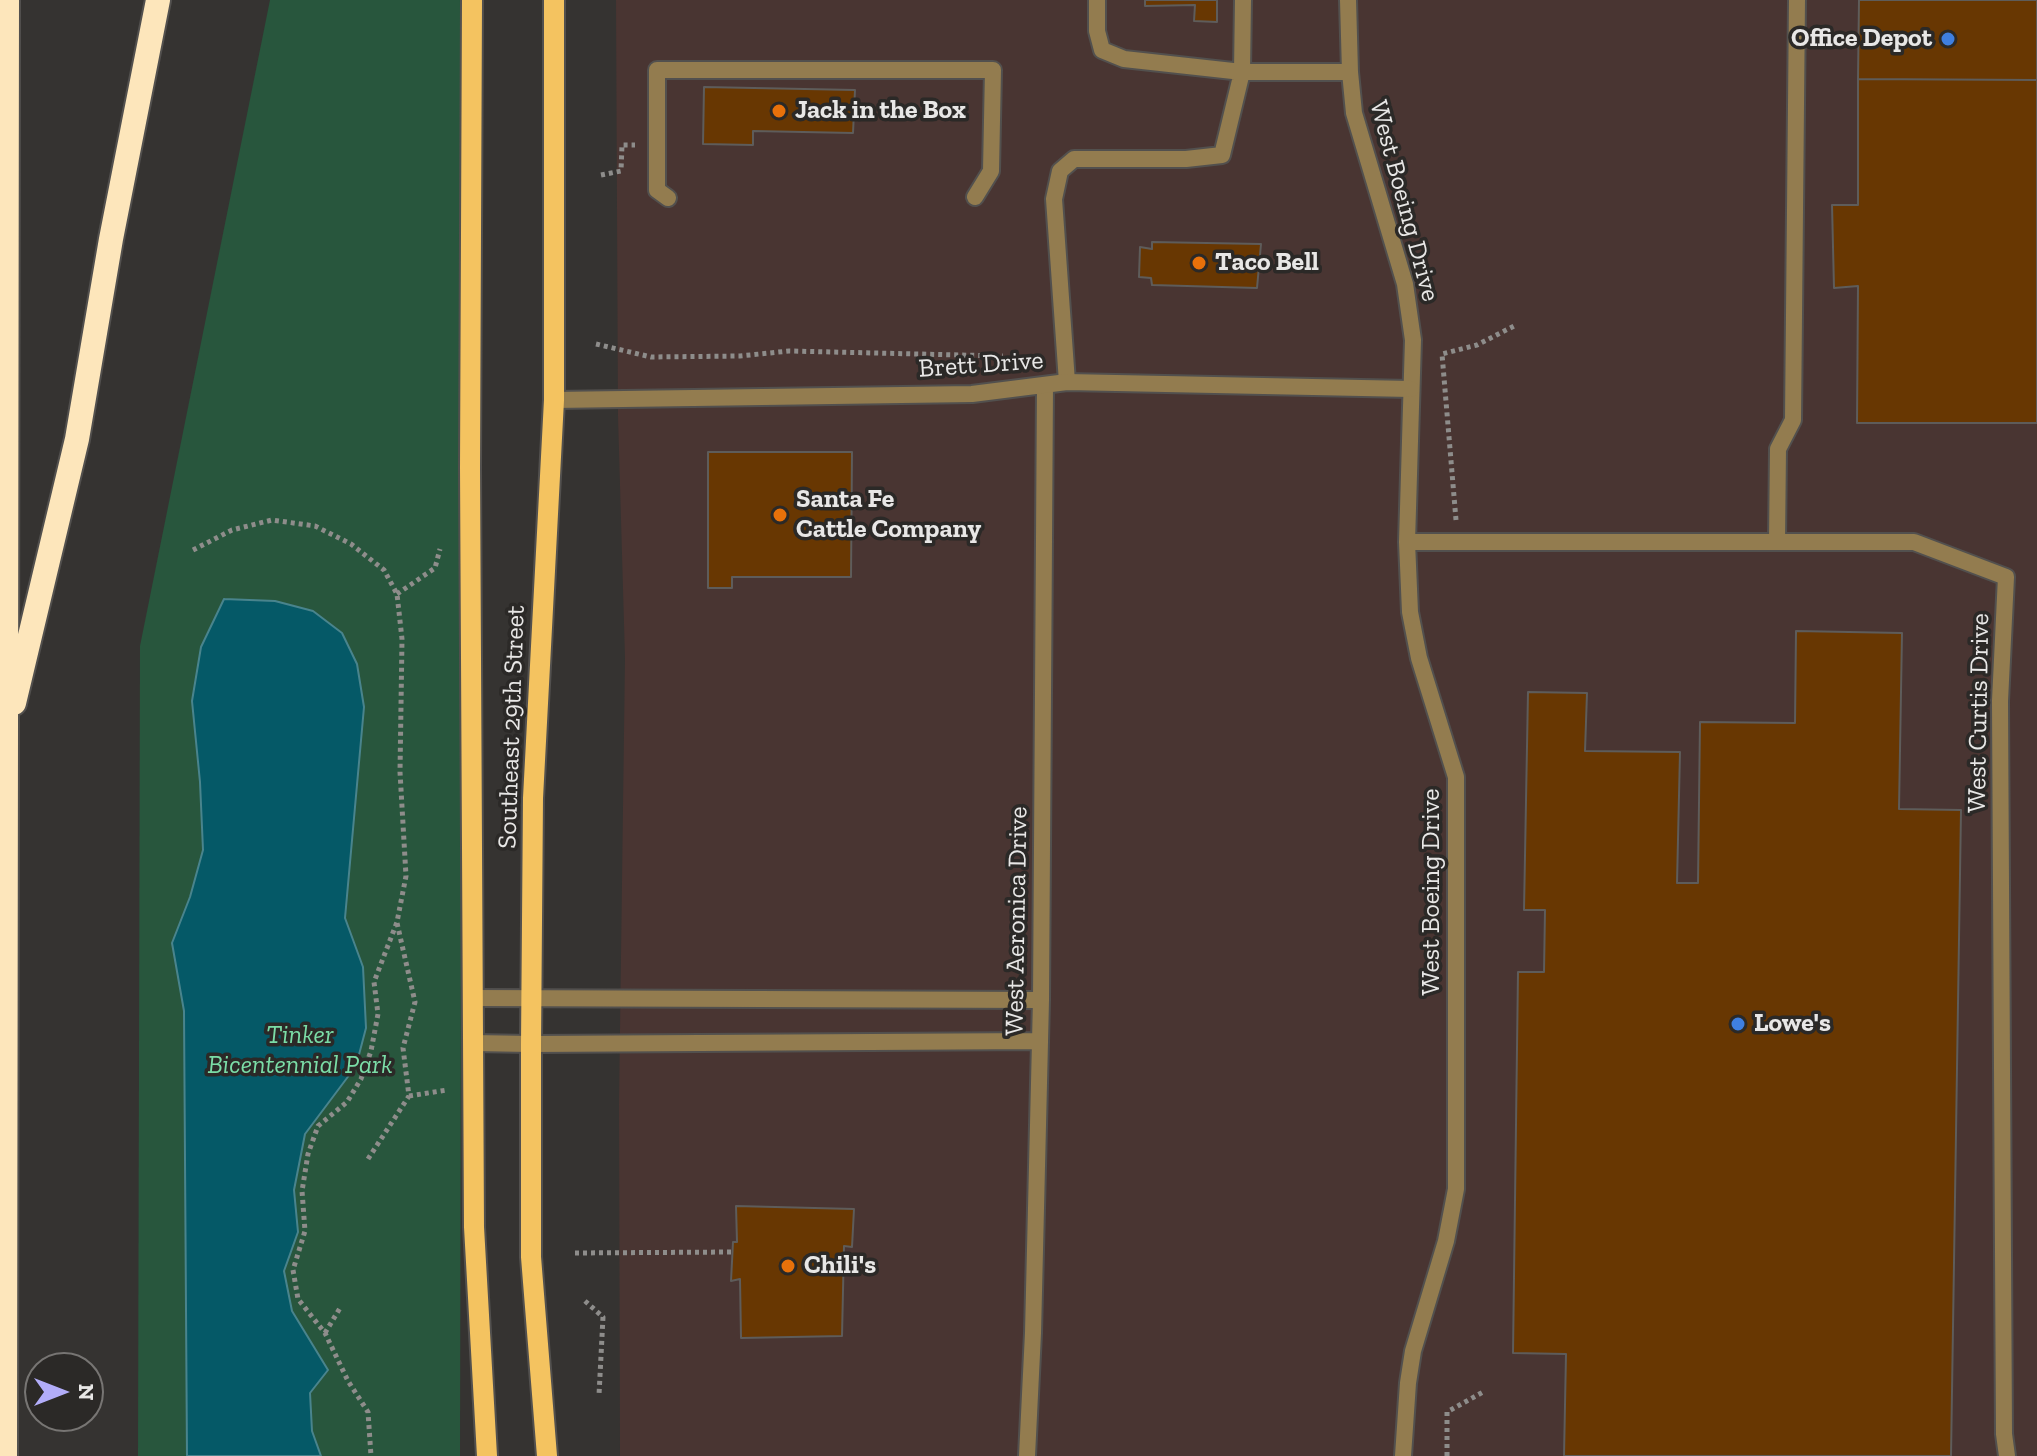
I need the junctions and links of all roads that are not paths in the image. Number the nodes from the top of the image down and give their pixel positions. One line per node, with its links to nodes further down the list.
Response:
1 (7, 0): 19 (highway)
2 (158, 0): 19 (highway)
3 (472, 0): 20 (main road, Southeast 29th Street)
4 (554, 0): 16 (main road, Southeast 29th Street)
5 (1097, 0): 9 (street)
6 (1243, 0): 9 (street)
7 (1348, 0): 10 (street, West Boeing Drive)
8 (1797, 0): 18 (street)
9 (1242, 72): 10 (street); 13 (street)
10 (1350, 72): 15 (street, West Boeing Drive)
11 (975, 197): 12 (street)
12 (668, 198)
13 (1067, 382): 14 (street, Brett Drive); 15 (street, Brett Drive)
14 (1045, 386): 16 (street, Brett Drive); 22 (street, West Aeronica Drive)
15 (1411, 389): 17 (street, West Boeing Drive)
16 (554, 400): 21 (main road, Southeast 29th Street)
17 (1407, 542): 18 (street, West Curtis Drive); 30 (street, West Boeing Drive)
18 (1777, 542): 31 (street, West Curtis Drive)
19 (5, 745): 26 (highway)
20 (473, 998): 21 (street); 24 (main road, Southeast 29th Street)
21 (532, 998): 22 (street); 25 (main road, Southeast 29th Street)
22 (1041, 1000): 23 (street, West Aeronica Drive)
23 (1039, 1041): 25 (street); 29 (street, West Aeronica Drive)
24 (473, 1043): 25 (street); 27 (main road, Southeast 29th Street)
25 (531, 1044): 28 (main road, Southeast 29th Street)
26 (5, 1456)
27 (487, 1456)
28 (547, 1456)
29 (1027, 1456)
30 (1403, 1456)
31 (2007, 1456)

